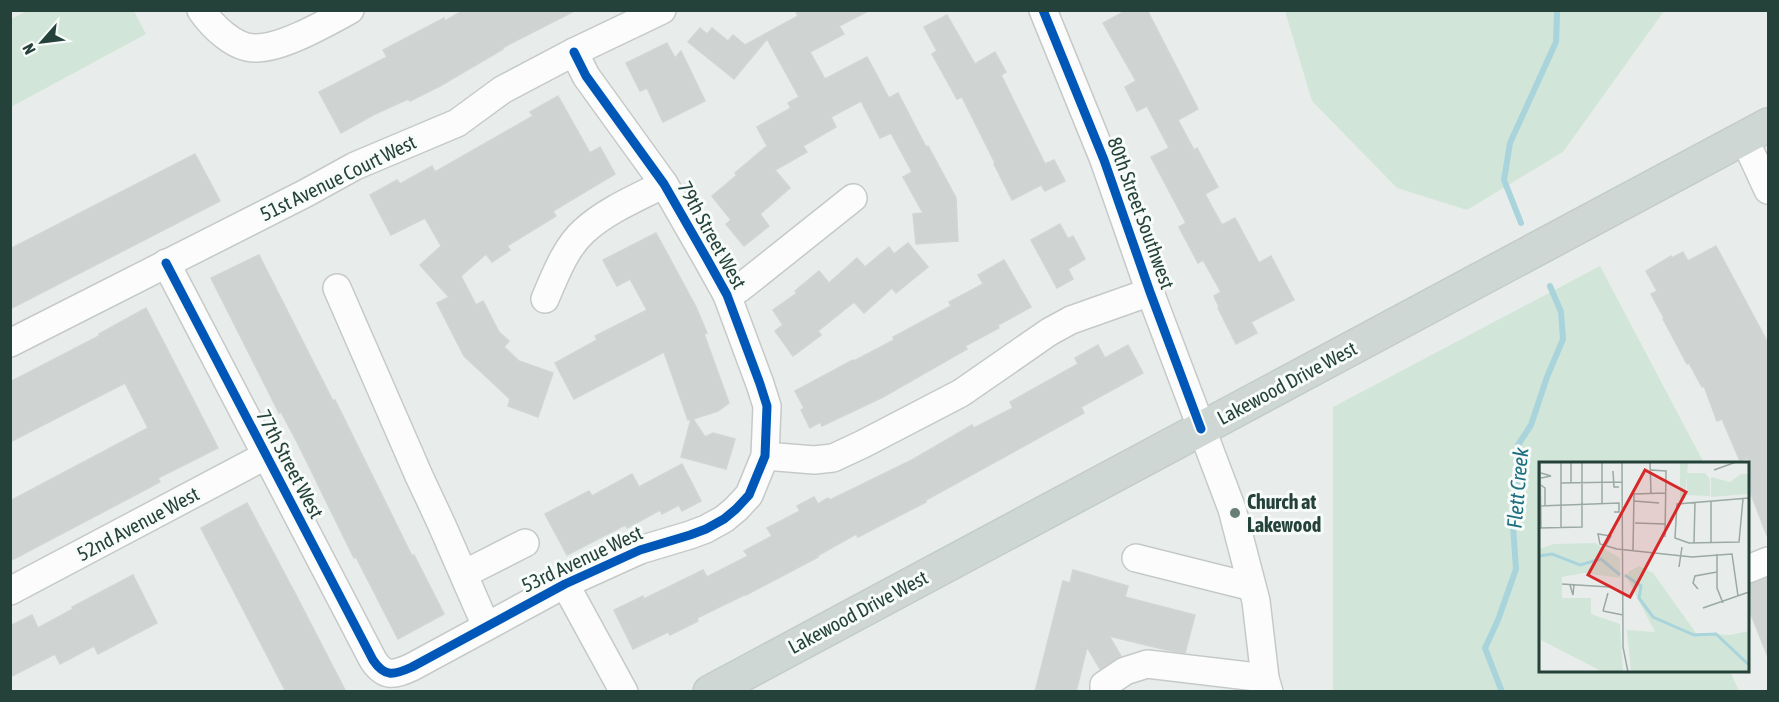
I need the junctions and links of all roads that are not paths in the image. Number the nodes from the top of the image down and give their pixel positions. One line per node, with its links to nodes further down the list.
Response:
1 (201, 10): 2 (street)
2 (350, 10)
3 (662, 10): 5 (street, 51st Avenue Court West)
4 (1044, 10): 12 (street, 80th Street Southwest)
5 (574, 52): 7 (street, 79th Street West); 10 (street, 51st Avenue Court West)
6 (1756, 132): 8 (street); 16 (main road, Lakewood Drive West)
7 (664, 184): 13 (street, 79th Street West); 14 (street)
8 (1768, 190)
9 (853, 198): 13 (street)
10 (166, 263): 15 (street, 51st Avenue Court West); 17 (street, 77th Street West)
11 (337, 288): 23 (street)
12 (1149, 292): 16 (street, 80th Street Southwest); 18 (street)
13 (727, 295): 18 (street, 79th Street West)
14 (545, 299)
15 (10, 343)
16 (1202, 429): 25 (street, 80th Street Southwest); 31 (main road, Lakewood Drive West)
17 (265, 456): 26 (street, 52nd Avenue West); 28 (street, 77th Street West)
18 (765, 456): 24 (street, 53rd Avenue West)
19 (525, 543): 23 (street)
20 (1136, 558): 25 (street)
21 (1768, 561): 22 (street)
22 (1749, 569)
23 (464, 574): 27 (street)
24 (565, 584): 27 (street, 53rd Avenue West); 30 (street)
25 (1252, 587): 29 (street, 80th Street Southwest)
26 (10, 591)
27 (486, 626): 28 (street, 53rd Avenue West)
28 (390, 674)
29 (1267, 685): 32 (street)
30 (624, 692)
31 (710, 692)
32 (1104, 692)

